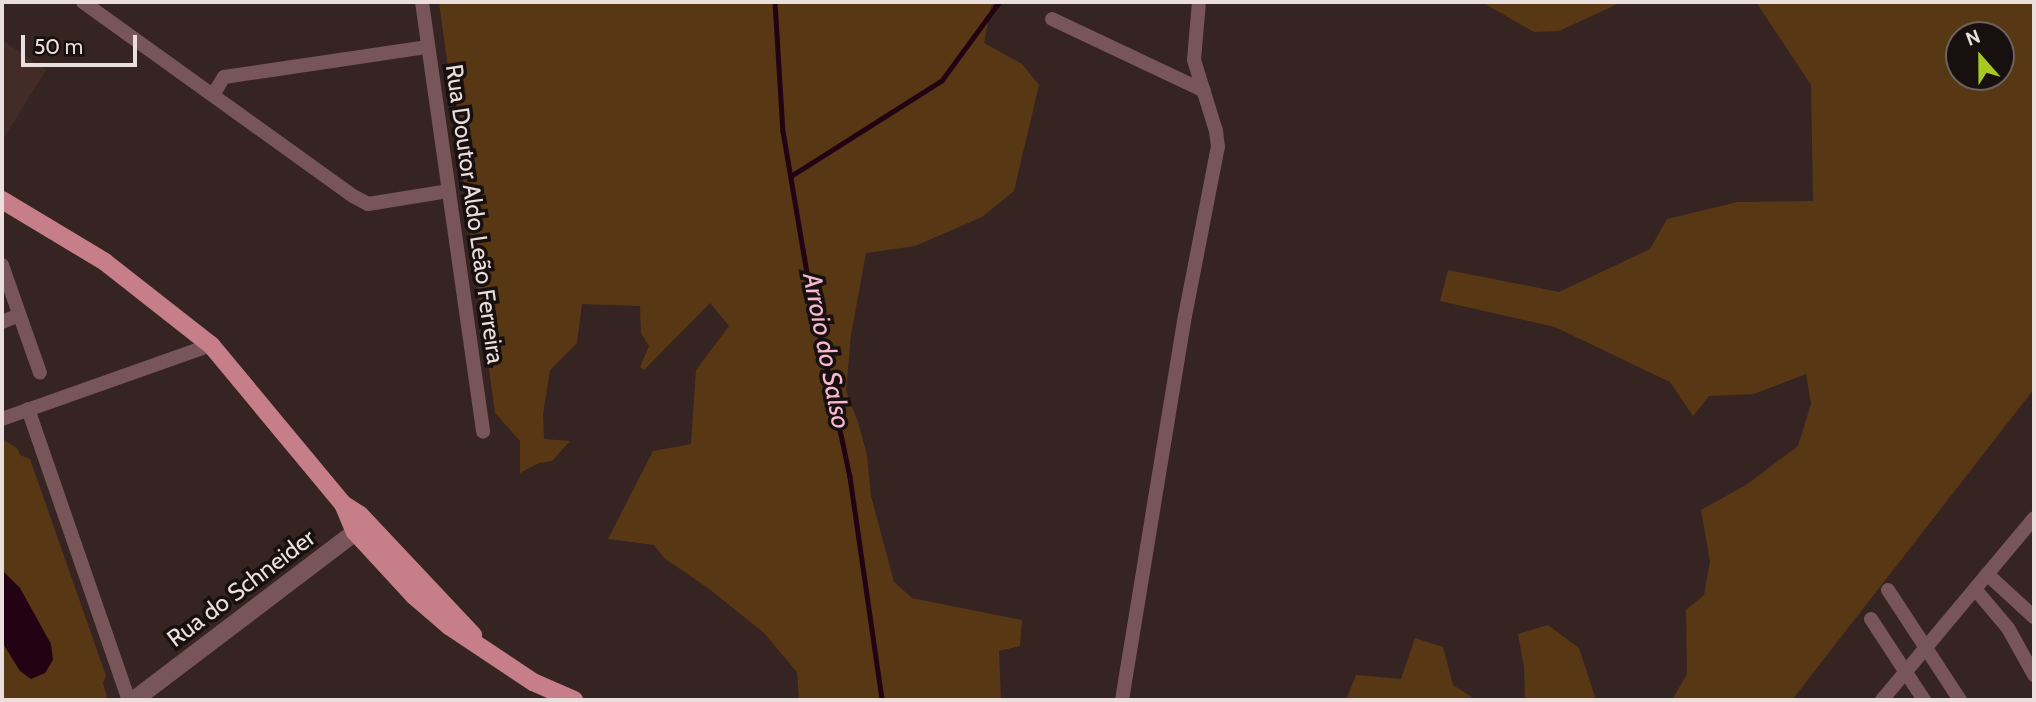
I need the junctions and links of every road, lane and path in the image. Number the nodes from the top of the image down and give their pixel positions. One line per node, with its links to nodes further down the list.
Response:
1 (83, 2): 7 (street)
2 (422, 2): 5 (street, Rua Doutor Aldo Leão Ferreira)
3 (1199, 2): 6 (street)
4 (1052, 19): 6 (street)
5 (428, 47): 7 (street); 8 (street, Rua Doutor Aldo Leão Ferreira)
6 (1204, 91): 35 (street)
7 (213, 95): 8 (street)
8 (449, 191): 18 (street, Rua Doutor Aldo Leão Ferreira)
9 (2, 193): 10 (main road)
10 (8, 203): 14 (main road)
11 (2, 265): 12 (street)
12 (19, 315): 13 (street); 15 (street)
13 (2, 322)
14 (211, 345): 16 (street); 19 (main road)
15 (40, 373)
16 (29, 409): 17 (street); 33 (street)
17 (2, 419)
18 (483, 432)
19 (342, 504): 21 (main road); 22 (main road)
20 (2034, 519): 23 (street)
21 (355, 532): 22 (street, Rua do Schneider); 30 (main road); 33 (street, Rua do Schneider)
22 (383, 540): 30 (main road)
23 (1987, 574): 24 (street); 26 (street)
24 (1975, 589): 28 (street); 29 (street)
25 (1888, 590): 29 (street)
26 (2029, 612): 28 (street)
27 (1871, 620): 31 (street)
28 (2008, 628): 32 (street)
29 (1926, 648): 31 (street); 38 (street)
30 (484, 649): 34 (main road)
31 (1905, 672): 36 (street); 37 (street)
32 (2034, 675)
33 (131, 700)
34 (573, 700)
35 (1122, 700)
36 (1882, 700)
37 (1924, 700)
38 (1960, 700)

